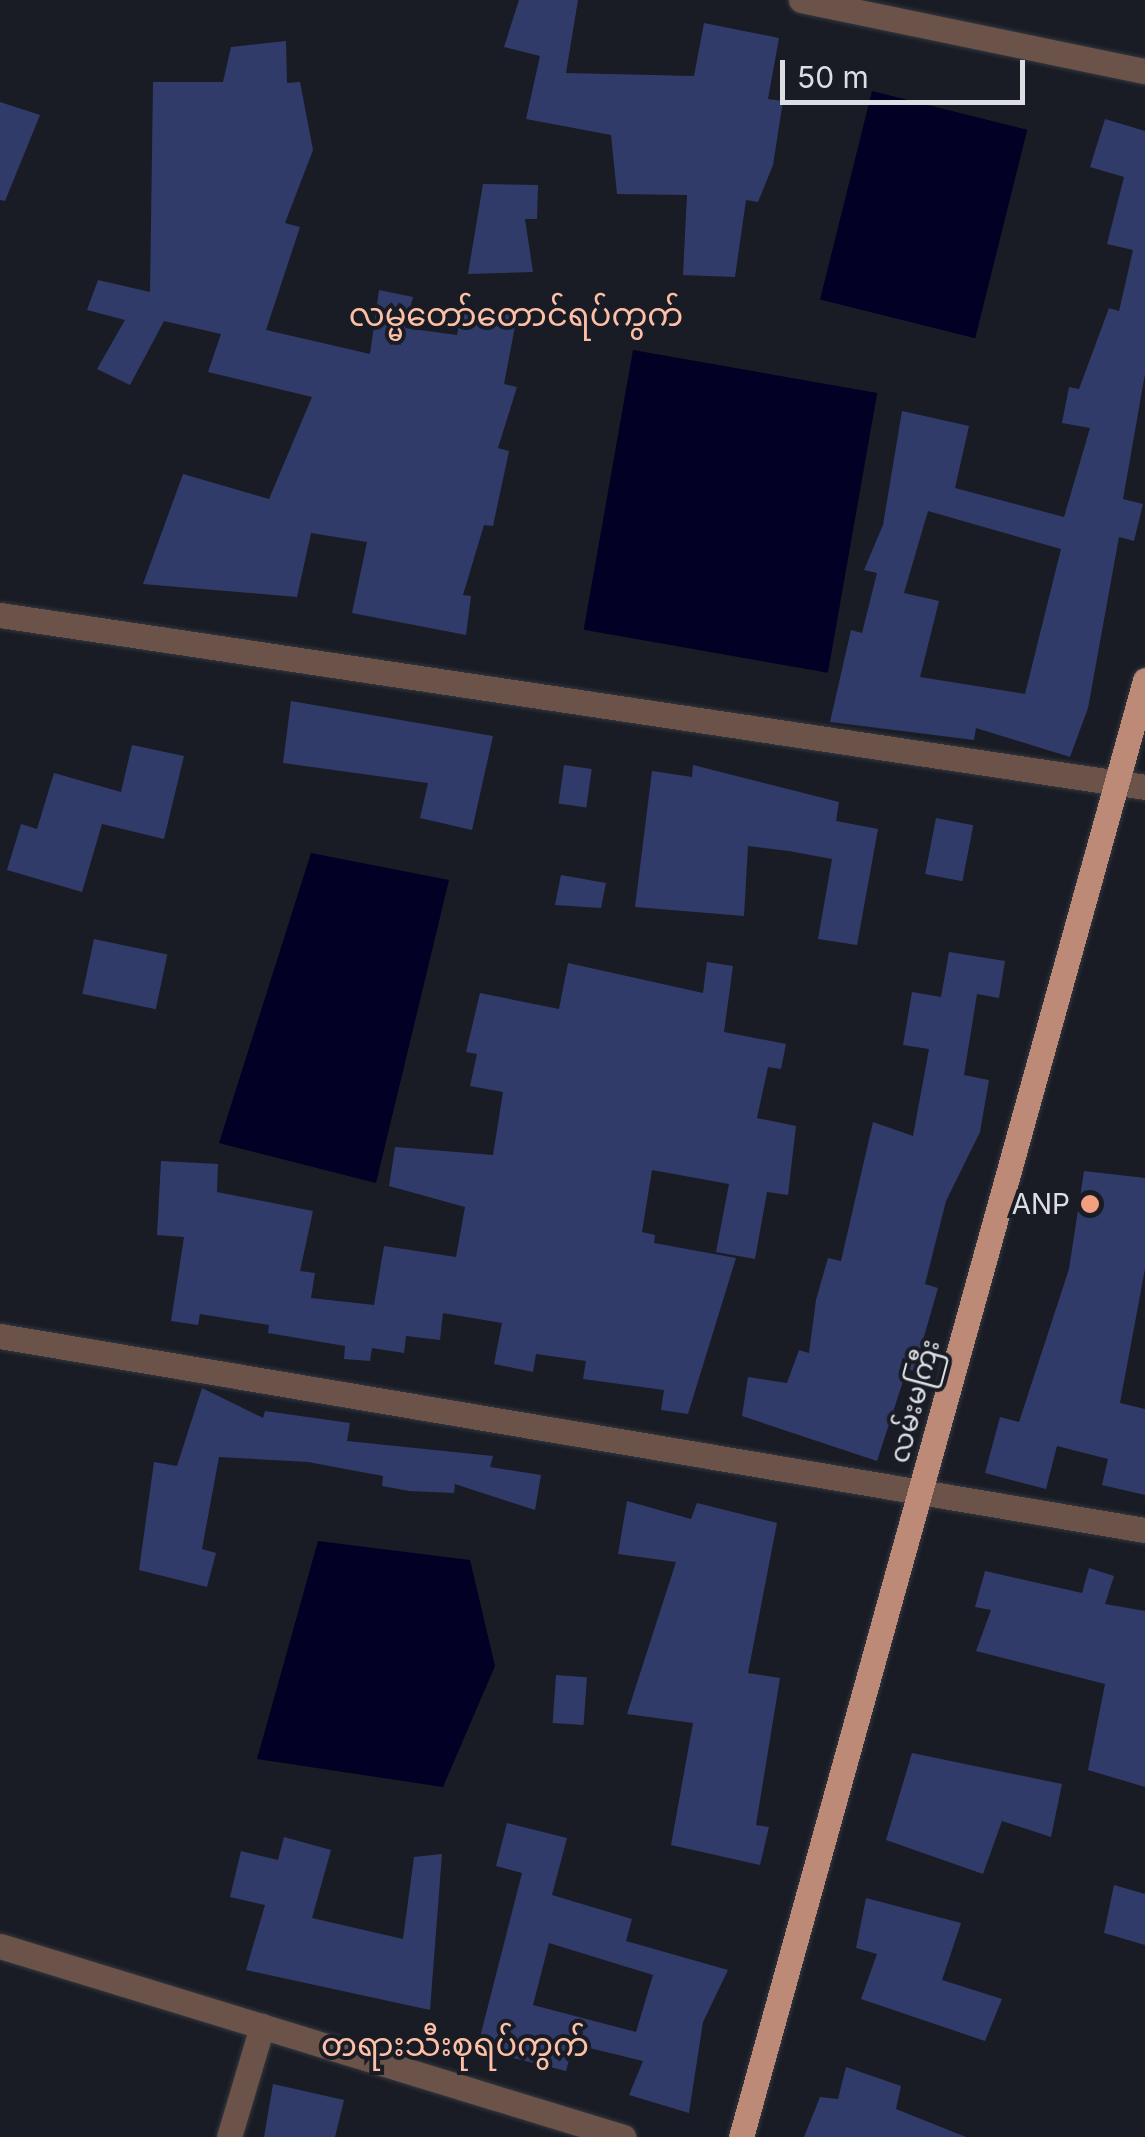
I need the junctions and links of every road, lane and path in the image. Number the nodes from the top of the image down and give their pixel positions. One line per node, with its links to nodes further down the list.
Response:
1 (801, 0): 2 (street)
2 (1145, 71)
3 (0, 614): 5 (street)
4 (1145, 680): 5 (main road, လမ်းမကြီး)
5 (1117, 781): 6 (street); 8 (main road, လမ်းမကြီး)
6 (1145, 787)
7 (0, 1336): 8 (street)
8 (921, 1489): 9 (street); 14 (main road, လမ်းမကြီး)
9 (1145, 1530)
10 (0, 1946): 11 (street)
11 (262, 2026): 12 (street); 13 (street)
12 (229, 2137)
13 (623, 2137)
14 (741, 2137)

